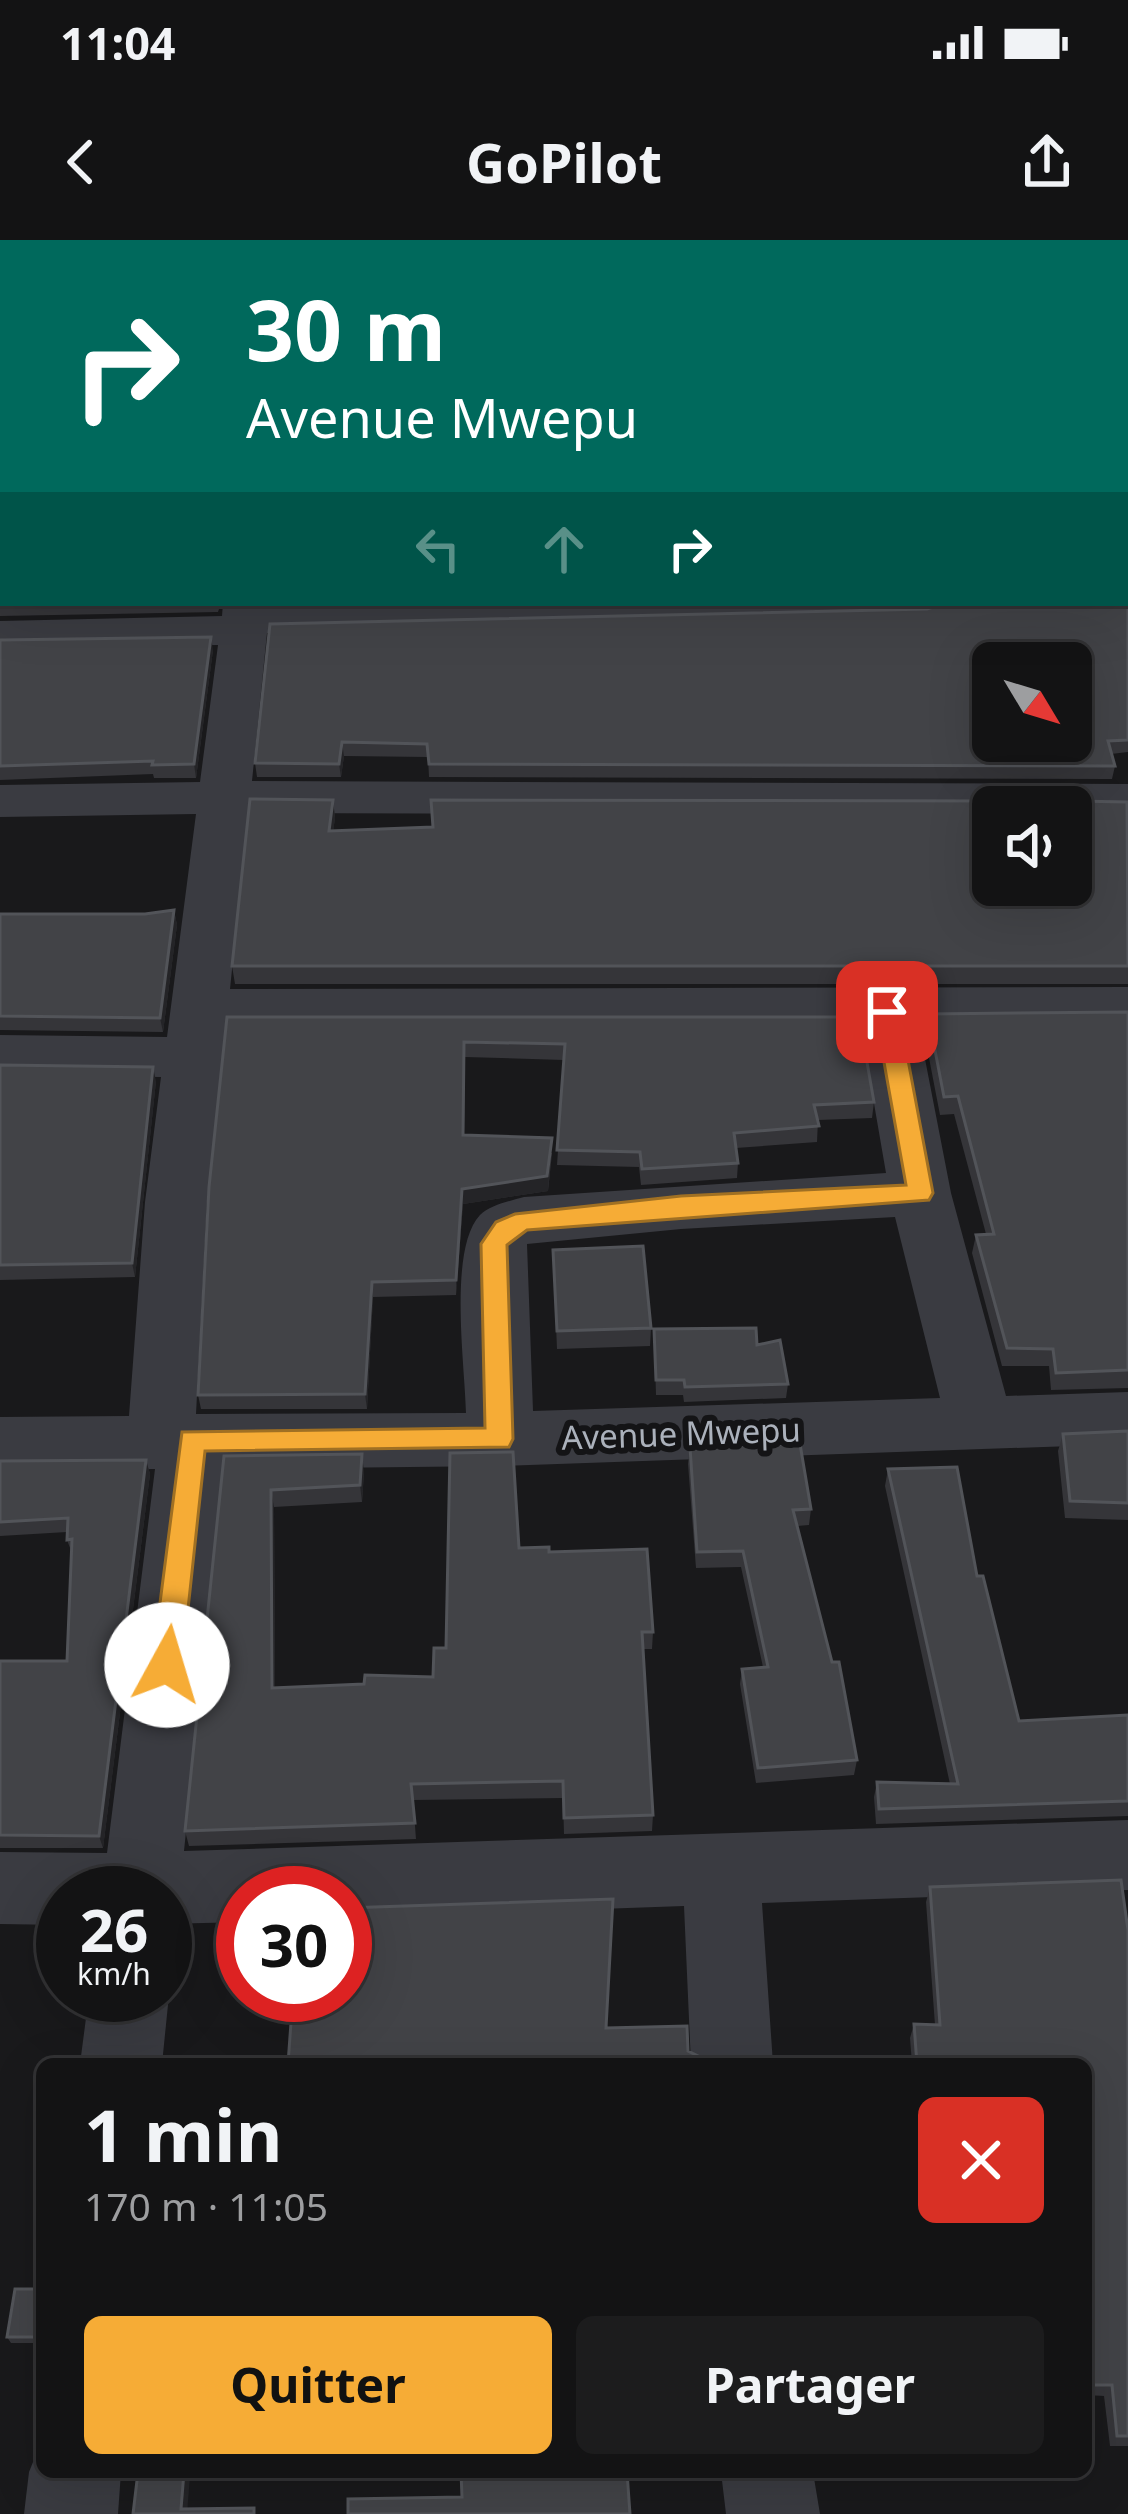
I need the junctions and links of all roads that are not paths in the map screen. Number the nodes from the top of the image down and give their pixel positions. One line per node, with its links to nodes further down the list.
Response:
1 (789, 606): 2 (street)
2 (246, 618): 3 (street); 4 (street)
3 (0, 635)
4 (226, 797): 5 (street); 6 (street); 9 (street)
5 (1128, 800)
6 (0, 801)
7 (1128, 1006): 8 (street)
8 (887, 1012): 9 (street); 11 (street)
9 (197, 1033): 10 (street); 15 (street)
10 (0, 1055)
11 (920, 1193): 13 (street); 14 (street)
12 (1128, 1418): 13 (street, Avenue Mwepu)
13 (980, 1424): 14 (street, Avenue Mwepu)
14 (500, 1439): 15 (street, Avenue Mwepu)
15 (177, 1440): 16 (street, Avenue Mwepu); 18 (street)
16 (0, 1444)
17 (1128, 1855): 19 (street)
18 (143, 1866)
19 (722, 1869): 22 (street); 25 (street)
20 (0, 1888): 21 (street)
21 (36, 1889)
22 (192, 1889)
23 (126, 2022): 24 (street)
24 (123, 2058)
25 (732, 2058)
26 (74, 2478): 28 (street)
27 (768, 2478): 29 (street)
28 (70, 2514)
29 (772, 2514)

